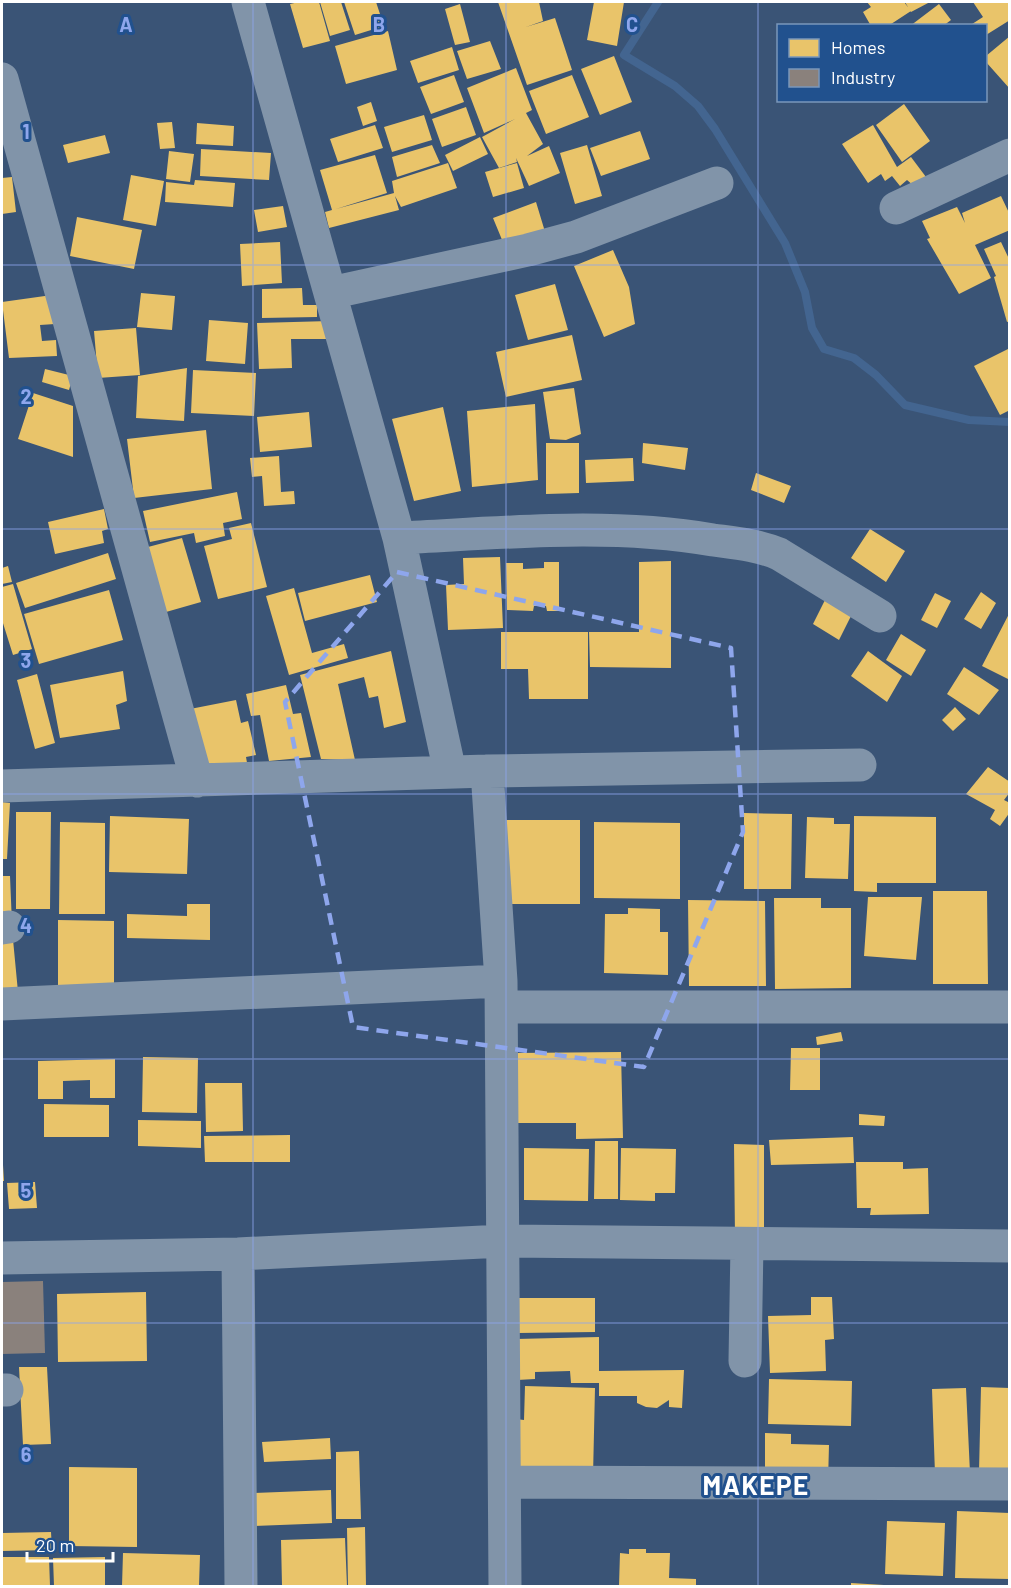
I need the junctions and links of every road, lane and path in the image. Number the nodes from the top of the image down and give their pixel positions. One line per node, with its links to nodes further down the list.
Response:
1 (249, 2): 6 (street)
2 (2, 79): 12 (street)
3 (1010, 155): 5 (street)
4 (717, 183): 6 (street)
5 (896, 208)
6 (330, 293): 7 (street)
7 (399, 538): 8 (street); 11 (street)
8 (880, 616)
9 (860, 765): 10 (street)
10 (487, 771): 11 (street); 14 (street)
11 (450, 772): 12 (street)
12 (197, 781): 13 (street)
13 (2, 786)
14 (501, 994): 15 (street); 16 (street); 17 (street)
15 (2, 1004)
16 (1010, 1007)
17 (503, 1241): 18 (street); 20 (street); 23 (street)
18 (747, 1244): 19 (street); 22 (street)
19 (1010, 1246)
20 (238, 1254): 21 (street); 25 (street)
21 (2, 1258)
22 (745, 1361)
23 (505, 1482): 24 (street); 26 (street)
24 (1010, 1484)
25 (241, 1587)
26 (505, 1587)

